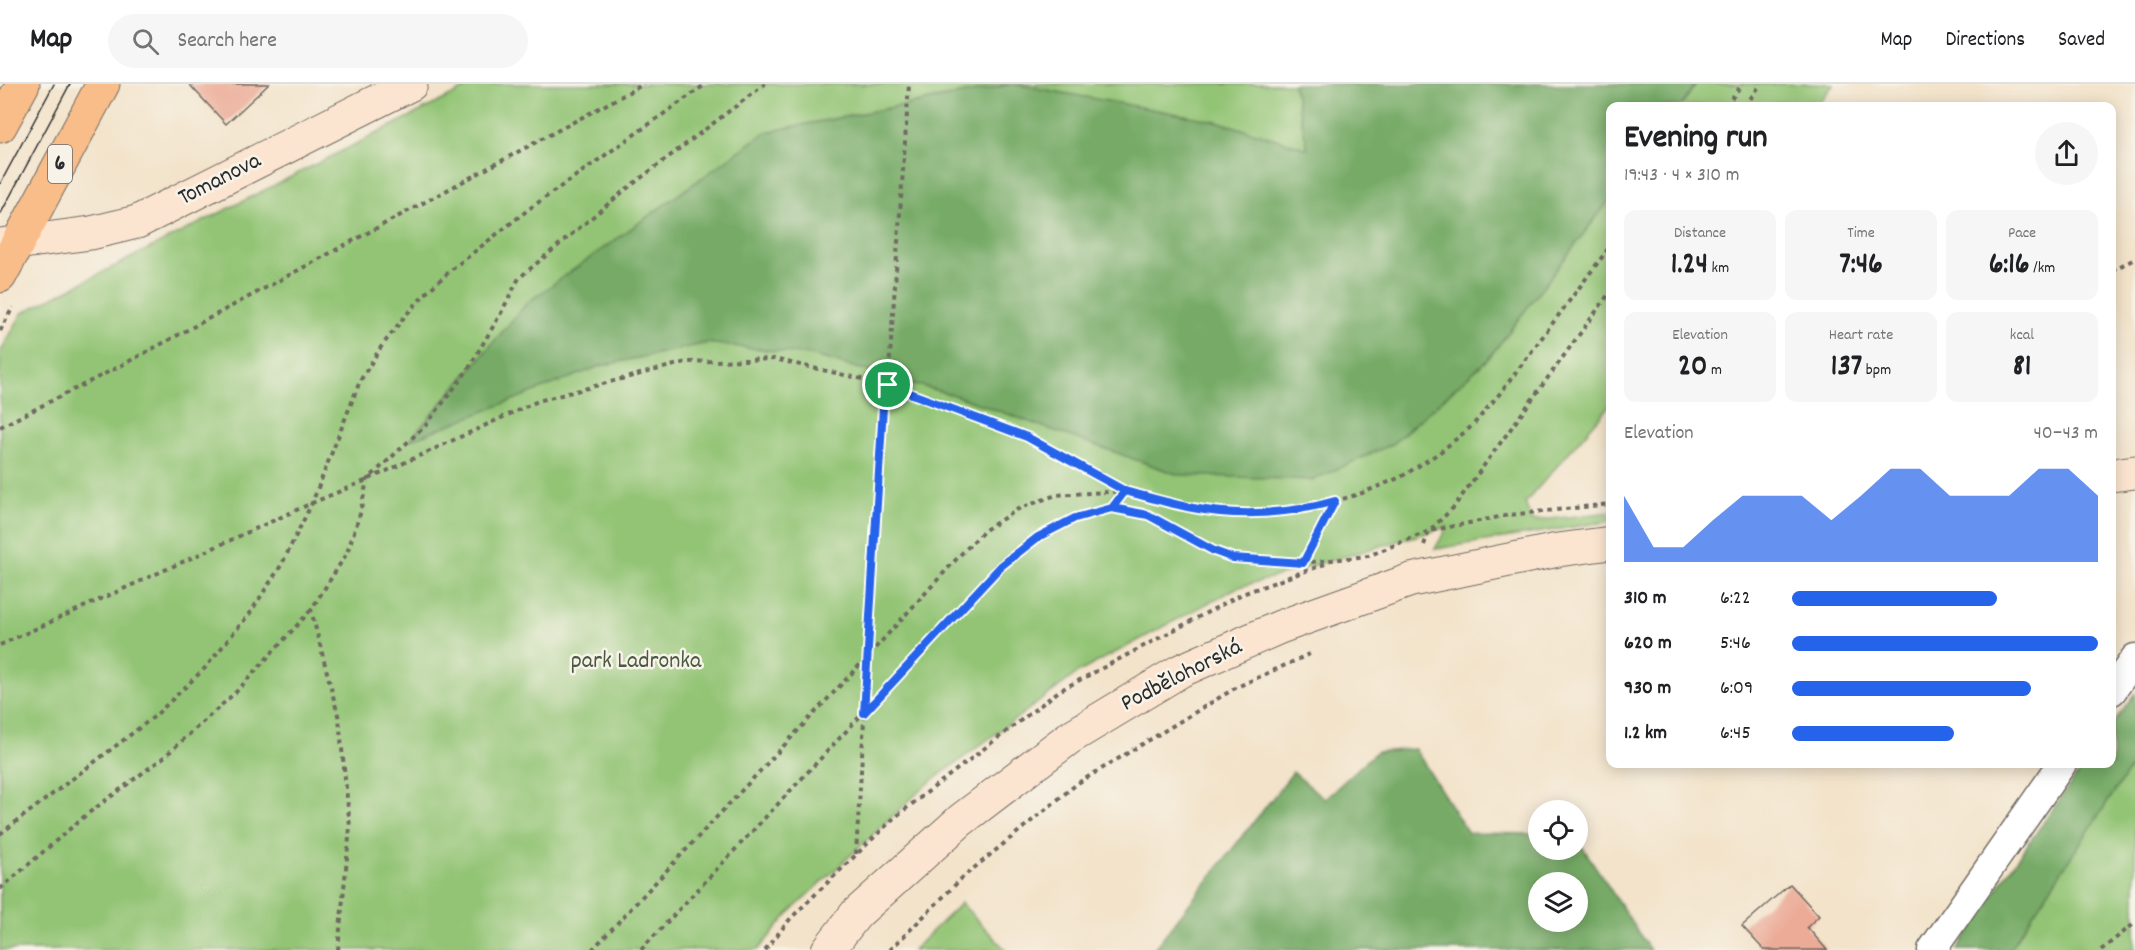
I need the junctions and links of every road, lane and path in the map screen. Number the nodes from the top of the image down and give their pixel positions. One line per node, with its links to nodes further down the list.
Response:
1 (23, 84): 12 (main road)
2 (103, 84): 13 (main road, 6)
3 (411, 84): 13 (street, Tomanova)
4 (645, 84): 21 (path)
5 (706, 84): 27 (path)
6 (765, 84): 24 (path)
7 (909, 84): 20 (path)
8 (1742, 84): 10 (path)
9 (1761, 84): 11 (path)
10 (1729, 102)
11 (1748, 102)
12 (0, 126)
13 (9, 244): 17 (main road, 6)
14 (1606, 252): 26 (path)
15 (2135, 259): 16 (path)
16 (2116, 268)
17 (7, 290): 19 (path)
18 (1606, 298): 30 (path)
19 (0, 331)
20 (888, 385): 24 (path); 25 (path); 36 (path)
21 (0, 427)
22 (2135, 472): 23 (street)
23 (2116, 474)
24 (367, 480): 27 (path); 33 (path)
25 (1125, 491): 26 (path); 29 (path); 36 (path)
26 (1335, 501): 32 (path)
27 (312, 503): 34 (path); 41 (path)
28 (1606, 505): 30 (path)
29 (1112, 508): 32 (path); 39 (path)
30 (1429, 531): 32 (path)
31 (1606, 544): 48 (street, Podbělohorská)
32 (1303, 563)
33 (311, 610): 43 (path); 45 (path)
34 (0, 645)
35 (1321, 649): 49 (path)
36 (867, 657): 39 (path); 46 (path)
37 (2135, 658): 38 (street)
38 (2116, 685)
39 (864, 713): 42 (path); 47 (path)
40 (2059, 768): 50 (street)
41 (0, 834)
42 (856, 854)
43 (0, 889)
44 (2135, 923): 51 (path)
45 (338, 950)
46 (592, 950)
47 (641, 950)
48 (828, 950)
49 (890, 950)
50 (1932, 950)
51 (2101, 950)

